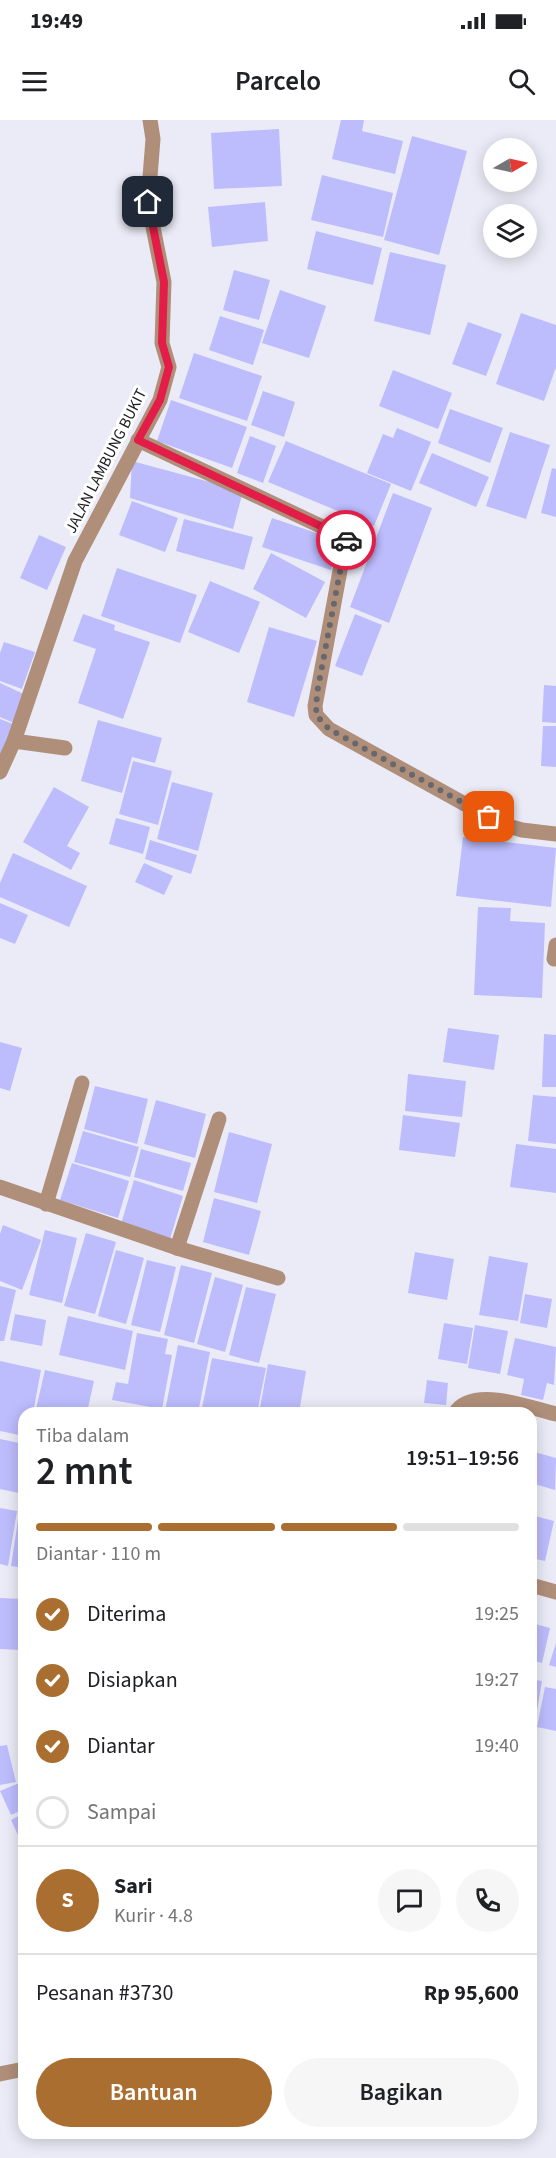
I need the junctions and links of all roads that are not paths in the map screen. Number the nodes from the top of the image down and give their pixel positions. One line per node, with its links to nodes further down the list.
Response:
1 (150, 120): 2 (street, JALAN LAMBUNG BUKIT)
2 (138, 440): 3 (street, JALAN LAMBUNG BUKIT); 6 (street)
3 (14, 741): 4 (street); 5 (street, JALAN LAMBUNG BUKIT)
4 (65, 748)
5 (0, 772)
6 (556, 834)
7 (82, 1083): 10 (street)
8 (219, 1119): 11 (street)
9 (0, 1187): 10 (street)
10 (46, 1204): 11 (street)
11 (177, 1248): 12 (street)
12 (278, 1278)
13 (462, 1407): 14 (street)
14 (536, 1407)
15 (537, 1407): 16 (street)
16 (555, 1410)
17 (537, 1587): 18 (street)
18 (556, 1592)
19 (18, 2070): 20 (street)
20 (0, 2074)

